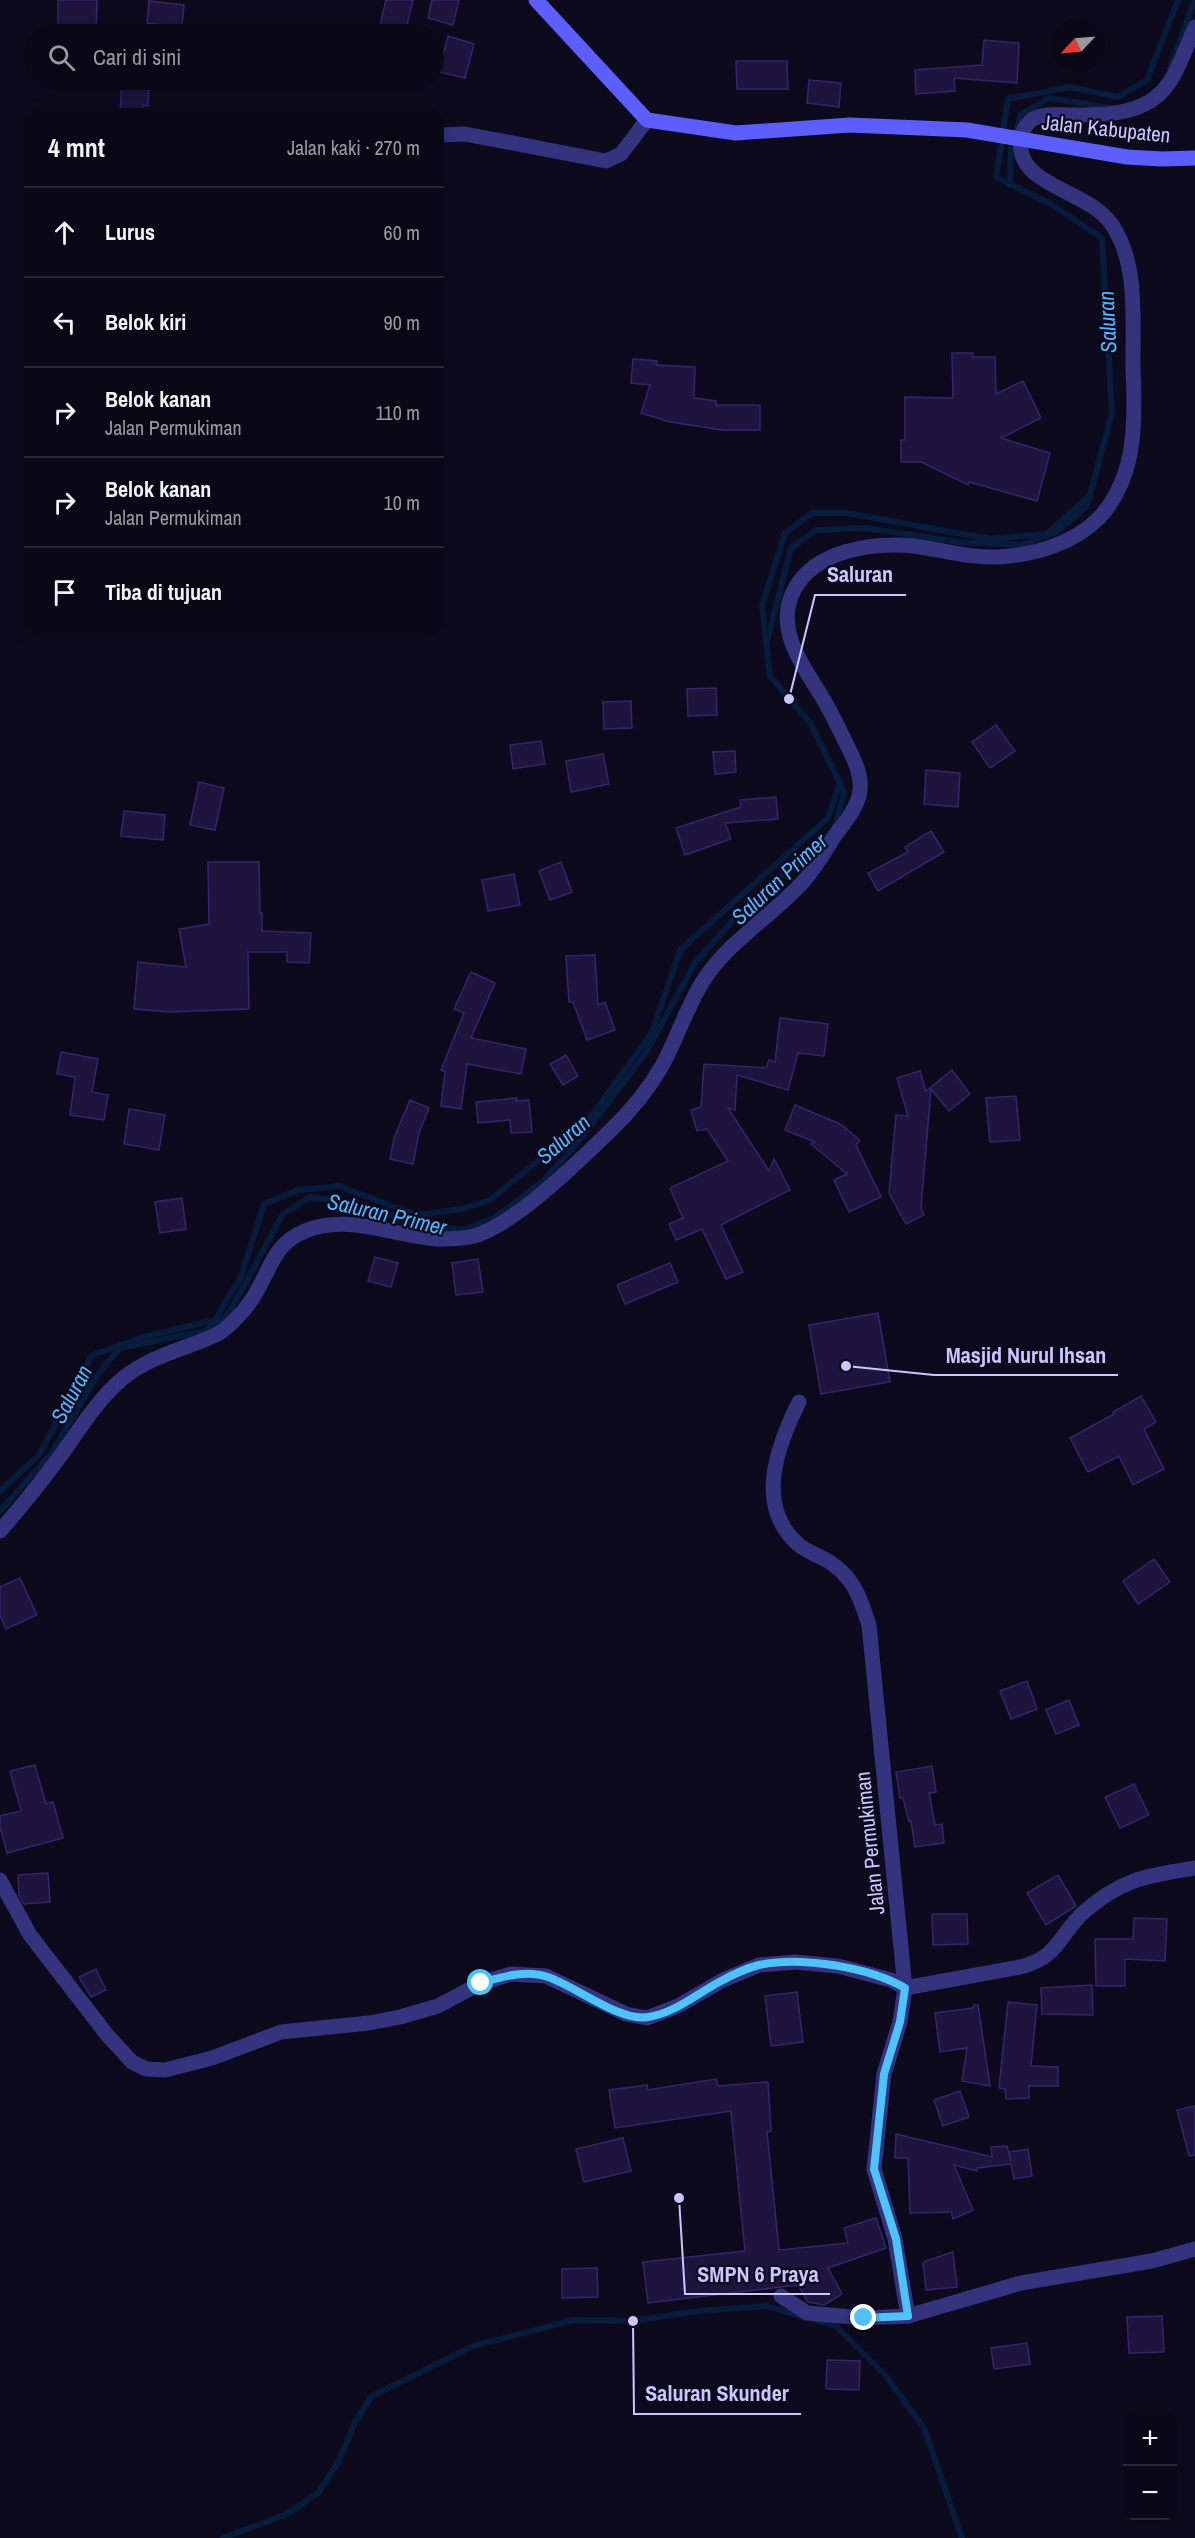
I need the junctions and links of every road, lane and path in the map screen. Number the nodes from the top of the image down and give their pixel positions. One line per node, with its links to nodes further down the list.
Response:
1 (536, 0): 3 (street)
2 (1195, 27): 5 (street)
3 (647, 120): 4 (street); 5 (street, Jalan Kabupaten)
4 (444, 135)
5 (1017, 140): 6 (street, Jalan Kabupaten); 8 (street)
6 (1195, 158)
7 (799, 1402): 11 (street, Jalan Permukiman)
8 (0, 1531)
9 (1195, 1868): 11 (street)
10 (0, 1880): 11 (street)
11 (905, 1988): 14 (street, Jalan Permukiman)
12 (1195, 2249): 14 (street)
13 (781, 2296): 14 (street)
14 (908, 2316)

